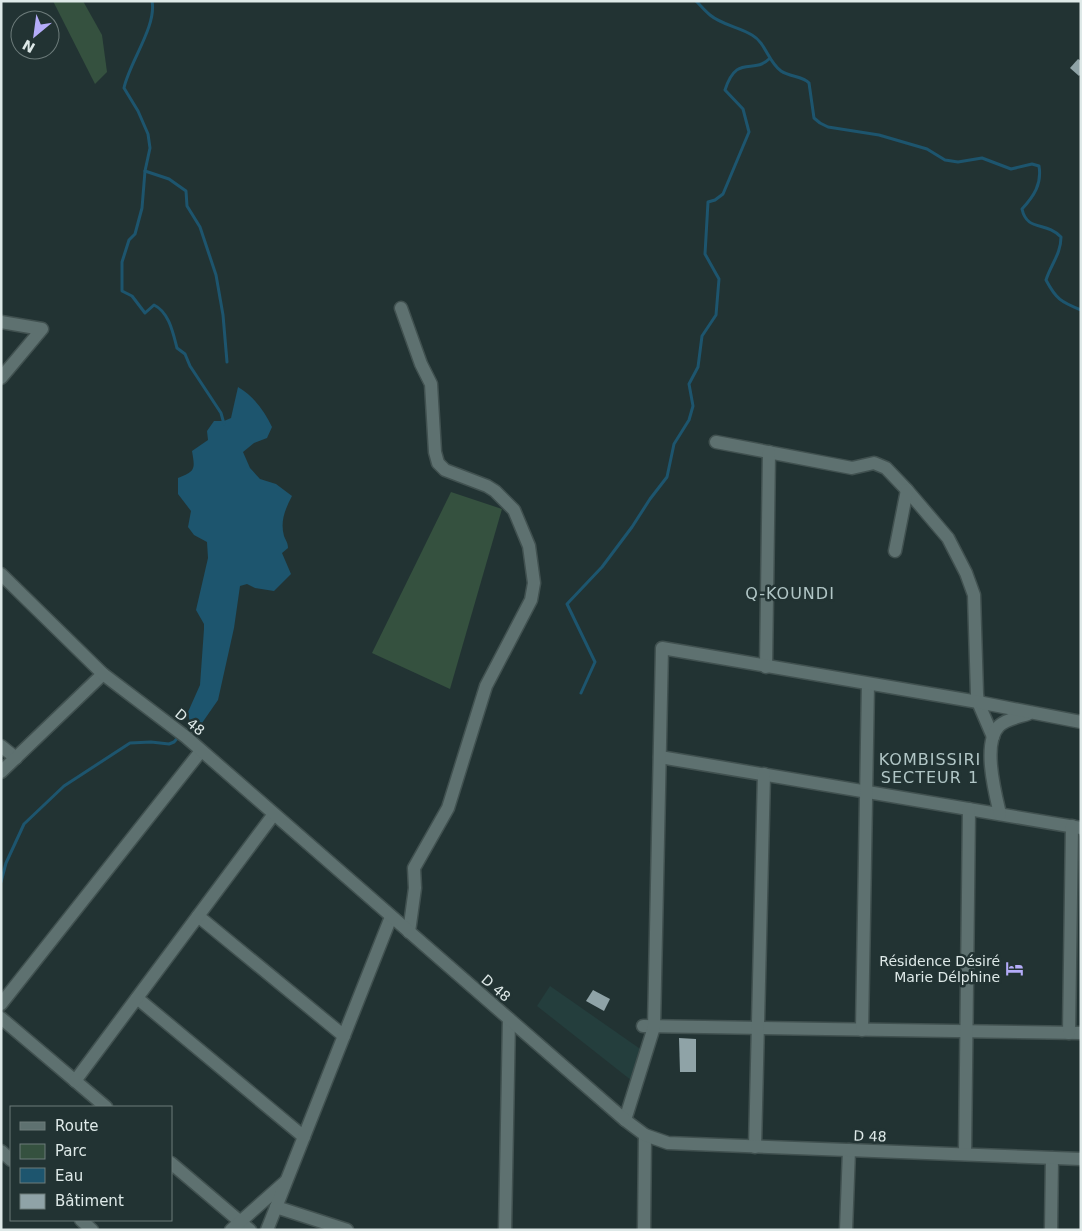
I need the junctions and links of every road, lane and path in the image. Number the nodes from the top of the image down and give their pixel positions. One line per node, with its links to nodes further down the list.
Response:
1 (401, 308): 29 (street)
2 (1, 322): 3 (street)
3 (1, 378)
4 (716, 442): 5 (street)
5 (769, 452): 6 (street); 9 (street)
6 (907, 490): 7 (street); 12 (street)
7 (895, 551)
8 (1, 574): 10 (street, D 48)
9 (766, 666): 11 (street); 18 (street)
10 (103, 674): 17 (street, D 48); 19 (street)
11 (868, 684): 12 (street); 22 (street)
12 (978, 702): 13 (street); 15 (street)
13 (1031, 713): 14 (street); 15 (street)
14 (1081, 722)
15 (993, 737): 25 (street)
16 (1, 746): 19 (street)
17 (201, 751): 24 (street, D 48); 31 (street)
18 (660, 757): 21 (street); 34 (street)
19 (16, 758): 20 (street)
20 (1, 772)
21 (764, 774): 22 (street); 35 (street)
22 (866, 792): 23 (street); 36 (street)
23 (969, 809): 25 (street); 37 (street)
24 (274, 814): 27 (street); 28 (street, D 48)
25 (1000, 814): 26 (street)
26 (1076, 827): 38 (street)
27 (198, 916): 30 (street); 39 (street)
28 (391, 917): 29 (street, D 48); 39 (street)
29 (409, 932): 33 (street, D 48)
30 (137, 998): 40 (street); 44 (street)
31 (1, 1004)
32 (1, 1018): 40 (street)
33 (509, 1019): 42 (street, D 48); 59 (street)
34 (649, 1026): 35 (street); 42 (street)
35 (758, 1028): 36 (street); 45 (street)
36 (862, 1030): 37 (street)
37 (966, 1031): 38 (street); 47 (street)
38 (1075, 1033)
39 (344, 1036): 44 (street)
40 (75, 1081): 41 (street)
41 (105, 1106)
42 (624, 1120): 43 (street, D 48)
43 (645, 1135): 45 (street, D 48); 60 (street)
44 (304, 1137): 51 (street)
45 (755, 1147): 46 (street, D 48)
46 (849, 1150): 47 (street, D 48); 61 (street)
47 (965, 1154): 48 (street, D 48)
48 (1052, 1158): 49 (street, D 48); 62 (street)
49 (1081, 1159)
50 (172, 1164): 54 (street)
51 (286, 1181): 52 (street); 54 (street)
52 (276, 1207): 57 (street); 58 (street)
53 (82, 1221): 55 (street)
54 (236, 1225): 56 (street)
55 (92, 1230)
56 (250, 1230)
57 (267, 1230)
58 (347, 1230)
59 (505, 1230)
60 (644, 1230)
61 (846, 1230)
62 (1050, 1230)

